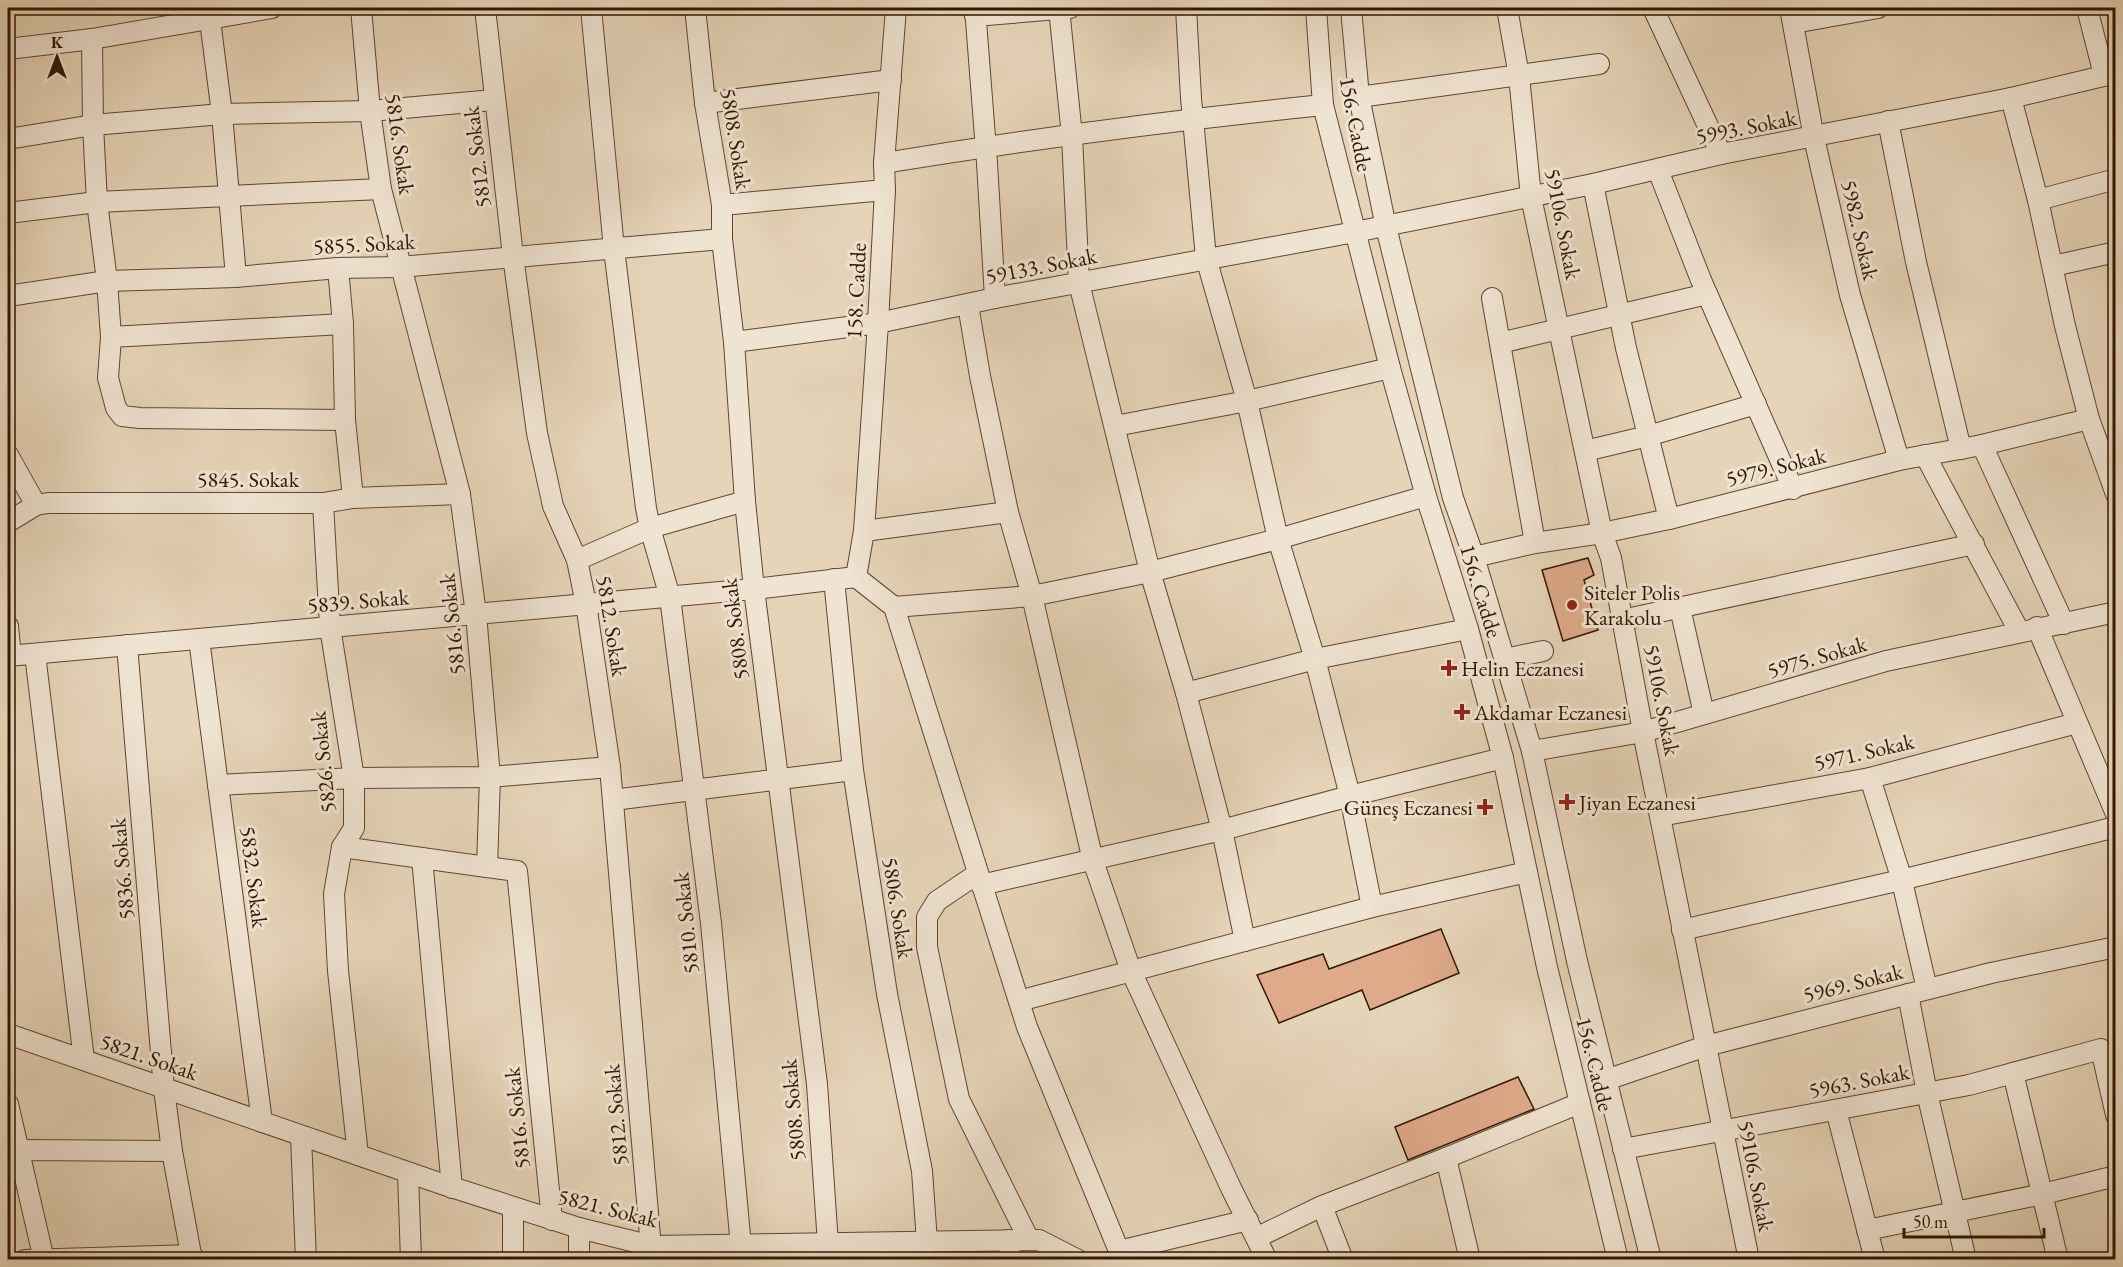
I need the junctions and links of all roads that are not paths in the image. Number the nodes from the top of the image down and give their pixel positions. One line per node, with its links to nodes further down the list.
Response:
1 (272, 8): 17 (street)
2 (361, 8): 29 (street, 5816. Sokak)
3 (485, 8): 26 (street, 5812. Sokak)
4 (591, 8): 54 (street)
5 (695, 8): 27 (street, 5808. Sokak)
6 (896, 8): 23 (street, 158. Cadde)
7 (1063, 8): 15 (street); 34 (street)
8 (1186, 8): 31 (street)
9 (1316, 8): 28 (street, 156. Cadde)
10 (1350, 8): 24 (street, 156. Cadde)
11 (1507, 8): 22 (street, 59106. Sokak)
12 (1653, 8): 38 (street)
13 (1878, 8): 16 (street)
14 (2087, 8): 21 (street)
15 (975, 12): 37 (street)
16 (1792, 15): 35 (street, 5982. Sokak)
17 (210, 20): 18 (street); 30 (street)
18 (92, 39): 19 (street); 33 (street)
19 (8, 49)
20 (1599, 64): 22 (street)
21 (2110, 74): 25 (street, 5993. Sokak)
22 (1519, 76): 24 (street); 46 (street, 59106. Sokak)
23 (891, 80): 27 (street); 39 (street, 158. Cadde)
24 (1359, 97): 51 (street, 156. Cadde)
25 (2011, 98): 32 (street, 5993. Sokak); 47 (street)
26 (494, 100): 29 (street); 56 (street, 5812. Sokak)
27 (705, 102): 49 (street, 5808. Sokak)
28 (1323, 105): 31 (street); 52 (street, 156. Cadde)
29 (370, 111): 30 (street); 43 (street, 5816. Sokak)
30 (222, 114): 33 (street); 45 (street)
31 (1194, 118): 34 (street); 57 (street)
32 (1888, 122): 35 (street, 5993. Sokak); 84 (street)
33 (93, 125): 36 (street); 48 (street)
34 (1072, 136): 37 (street); 63 (street)
35 (1815, 138): 38 (street, 5993. Sokak); 88 (street, 5982. Sokak)
36 (8, 139)
37 (986, 146): 39 (street); 66 (street)
38 (1720, 154): 40 (street, 5993. Sokak)
39 (884, 163): 44 (street, 158. Cadde)
40 (1658, 170): 42 (street, 5993. Sokak); 64 (street)
41 (2115, 179): 47 (street)
42 (1593, 184): 46 (street, 5993. Sokak); 69 (street)
43 (381, 189): 45 (street); 59 (street, 5816. Sokak)
44 (885, 190): 49 (street); 70 (street, 158. Cadde)
45 (229, 196): 48 (street); 61 (street)
46 (1531, 197): 51 (street, 5993. Sokak); 72 (street, 59106. Sokak)
47 (2038, 200): 58 (street)
48 (97, 202): 50 (street); 62 (street)
49 (723, 205): 53 (street, 5808. Sokak)
50 (8, 213)
51 (1386, 226): 52 (street, 5993. Sokak); 106 (street, 156. Cadde)
52 (1355, 232): 57 (street, 59133. Sokak); 76 (street, 156. Cadde)
53 (723, 239): 54 (street, 5855. Sokak); 74 (street, 5808. Sokak)
54 (614, 249): 56 (street, 5855. Sokak); 100 (street, 5810. Sokak)
55 (2115, 252): 58 (street)
56 (513, 256): 59 (street, 5855. Sokak); 107 (street, 5812. Sokak)
57 (1206, 258): 63 (street, 59133. Sokak); 77 (street)
58 (2054, 266): 79 (street)
59 (400, 267): 60 (street, 5855. Sokak); 90 (street, 5816. Sokak)
60 (338, 268): 61 (street, 5855. Sokak); 71 (street)
61 (236, 277): 62 (street, 5855. Sokak)
62 (107, 281): 65 (street, 5855. Sokak); 73 (street)
63 (1079, 283): 66 (street, 59133. Sokak); 81 (street)
64 (1707, 294): 69 (street); 78 (street)
65 (8, 296)
66 (995, 298): 68 (street, 59133. Sokak)
67 (1492, 298): 75 (street)
68 (968, 305): 70 (street, 59133. Sokak); 97 (street)
69 (1618, 315): 72 (street); 82 (street)
70 (878, 323): 74 (street, 59133. Sokak); 101 (street, 158. Cadde)
71 (343, 324): 73 (street); 80 (street)
72 (1560, 330): 75 (street); 85 (street, 59106. Sokak)
73 (111, 337): 80 (street)
74 (734, 342): 94 (street, 5808. Sokak)
75 (1500, 343): 104 (street)
76 (1390, 368): 77 (street); 92 (street, 156. Cadde)
77 (1247, 401): 81 (street); 103 (street)
78 (1756, 404): 82 (street); 89 (street)
79 (2089, 419): 83 (street, 5979. Sokak); 91 (street)
80 (345, 420): 93 (street)
81 (1115, 426): 108 (street)
82 (1648, 435): 85 (street); 98 (street)
83 (1982, 445): 84 (street, 5979. Sokak); 120 (street)
84 (1961, 448): 87 (street, 5979. Sokak)
85 (1585, 451): 102 (street, 59106. Sokak)
86 (8, 455): 96 (street)
87 (1925, 455): 88 (street, 5979. Sokak); 105 (street)
88 (1899, 460): 89 (street, 5979. Sokak)
89 (1793, 489): 98 (street, 5979. Sokak)
90 (460, 494): 93 (street, 5845. Sokak); 118 (street, 5816. Sokak)
91 (2115, 494)
92 (1426, 496): 103 (street); 123 (street, 156. Cadde)
93 (353, 498): 95 (street, 5845. Sokak)
94 (745, 501): 100 (street); 111 (street, 5808. Sokak)
95 (323, 503): 96 (street, 5845. Sokak); 122 (street, 5826. Sokak)
96 (36, 506): 99 (street)
97 (1008, 512): 101 (street); 112 (street)
98 (1669, 519): 102 (street, 5979. Sokak)
99 (8, 522)
100 (650, 528): 107 (street); 113 (street, 5810. Sokak)
101 (864, 531): 109 (street, 158. Cadde)
102 (1602, 532): 104 (street, 5979. Sokak); 119 (street, 59106. Sokak)
103 (1278, 539): 108 (street); 130 (street)
104 (1535, 543): 106 (street, 5979. Sokak)
105 (1974, 544): 116 (street); 124 (street)
106 (1474, 557): 131 (street, 156. Cadde)
107 (577, 560): 114 (street, 5812. Sokak)
108 (1150, 572): 112 (street); 132 (street)
109 (856, 577): 110 (street, 5839. Sokak); 115 (street)
110 (834, 579): 111 (street, 5839. Sokak); 139 (street, 5806. Sokak)
111 (754, 589): 113 (street, 5839. Sokak); 142 (street, 5808. Sokak)
112 (1032, 596): 115 (street); 154 (street)
113 (670, 597): 114 (street, 5839. Sokak); 145 (street, 5810. Sokak)
114 (586, 604): 118 (street, 5839. Sokak); 138 (street, 5812. Sokak)
115 (894, 608): 157 (street)
116 (1680, 608): 119 (street); 133 (street)
117 (2115, 612): 120 (street, 5975. Sokak)
118 (476, 614): 122 (street, 5839. Sokak); 140 (street, 5816. Sokak)
119 (1622, 620): 135 (street, 59106. Sokak)
120 (2064, 624): 124 (street, 5975. Sokak)
121 (8, 626): 129 (street)
122 (330, 627): 125 (street, 5839. Sokak); 141 (street, 5826. Sokak)
123 (1468, 629): 130 (street); 137 (street, 156. Cadde)
124 (2028, 629): 133 (street, 5975. Sokak); 134 (street)
125 (199, 639): 126 (street, 5839. Sokak); 144 (street, 5832. Sokak)
126 (127, 645): 128 (street, 5839. Sokak); 171 (street, 5836. Sokak)
127 (1543, 651): 131 (street)
128 (35, 654): 129 (street, 5839. Sokak); 168 (street)
129 (9, 656)
130 (1315, 659): 132 (street); 146 (street)
131 (1504, 659): 136 (street, 156. Cadde)
132 (1186, 693): 151 (street)
133 (1704, 714): 135 (street, 5975. Sokak)
134 (2077, 723): 143 (street, 5971. Sokak); 148 (street)
135 (1642, 732): 136 (street, 5975. Sokak); 149 (street, 59106. Sokak)
136 (1532, 751): 170 (street, 156. Cadde)
137 (1503, 758): 146 (street); 156 (street, 156. Cadde)
138 (610, 767): 140 (street); 147 (street, 5812. Sokak)
139 (853, 770): 142 (street); 197 (street, 5806. Sokak)
140 (490, 777): 141 (street); 155 (street, 5816. Sokak)
141 (354, 778): 144 (street); 152 (street, 5826. Sokak)
142 (778, 778): 145 (street); 198 (street, 5808. Sokak)
143 (1870, 778): 149 (street, 5971. Sokak); 158 (street)
144 (218, 785): 177 (street, 5832. Sokak)
145 (694, 789): 147 (street); 200 (street, 5810. Sokak)
146 (1350, 796): 151 (street); 159 (street)
147 (613, 800): 203 (street, 5812. Sokak)
148 (2115, 814)
149 (1660, 816): 160 (street, 59106. Sokak)
150 (2115, 827): 158 (street)
151 (1222, 830): 154 (street); 161 (street)
152 (342, 847): 153 (street); 183 (street, 5826. Sokak)
153 (422, 858): 155 (street); 187 (street)
154 (1093, 861): 157 (street); 163 (street)
155 (487, 867): 192 (street, 5816. Sokak)
156 (1527, 872): 159 (street); 173 (street, 156. Cadde)
157 (979, 879): 165 (street); 199 (street)
158 (1902, 880): 160 (street); 164 (street)
159 (1372, 907): 161 (street)
160 (1682, 930): 167 (street, 59106. Sokak)
161 (1245, 941): 163 (street)
162 (2115, 947): 164 (street, 5969. Sokak)
163 (1131, 971): 165 (street); 193 (street)
164 (1917, 992): 167 (street, 5969. Sokak); 172 (street)
165 (1019, 1001): 204 (street)
166 (8, 1034): 168 (street, 5821. Sokak)
167 (1706, 1046): 170 (street, 5969. Sokak); 178 (street, 59106. Sokak)
168 (84, 1060): 171 (street, 5821. Sokak)
169 (2013, 1072): 172 (street, 5963. Sokak); 176 (street, 5963. Sokak); 188 (street)
170 (1606, 1080): 180 (street, 156. Cadde)
171 (164, 1089): 177 (street, 5821. Sokak); 182 (street, 5836. Sokak)
172 (1927, 1093): 175 (street, 5963. Sokak); 191 (street)
173 (1580, 1103): 184 (street); 215 (street, 156. Cadde)
174 (8, 1104): 181 (street)
175 (1836, 1110): 178 (street, 5963. Sokak); 195 (street)
176 (2115, 1115)
177 (262, 1122): 179 (street, 5821. Sokak)
178 (1722, 1130): 180 (street, 5963. Sokak); 217 (street, 59106. Sokak)
179 (301, 1136): 183 (street, 5821. Sokak); 207 (street)
180 (1623, 1149): 216 (street, 156. Cadde)
181 (13, 1151): 182 (street); 206 (street)
182 (172, 1151): 205 (street, 5836. Sokak)
183 (358, 1155): 185 (street, 5821. Sokak)
184 (1446, 1158): 189 (street); 214 (street)
185 (408, 1173): 187 (street, 5821. Sokak); 208 (street)
186 (2115, 1176): 188 (street)
187 (452, 1188): 190 (street, 5821. Sokak)
188 (2043, 1194): 191 (street); 220 (street)
189 (1322, 1206): 196 (street); 213 (street)
190 (513, 1207): 192 (street, 5821. Sokak); 209 (street)
191 (1955, 1212): 195 (street); 219 (street)
192 (552, 1220): 194 (street, 5821. Sokak)
193 (1248, 1220): 196 (street); 204 (street)
194 (579, 1228): 203 (street, 5821. Sokak); 210 (street)
195 (1867, 1230): 218 (street)
196 (1258, 1237): 212 (street)
197 (927, 1242): 199 (street, 5821. Sokak); 201 (street, 5821. Sokak)
198 (828, 1244): 201 (street, 5821. Sokak); 202 (street, 5821. Sokak)
199 (1016, 1247): 211 (street, 5821. Sokak)
200 (732, 1250): 202 (street, 5821. Sokak); 203 (street, 5821. Sokak)
201 (902, 1251)
202 (807, 1252)
203 (652, 1253)
204 (1119, 1255)
205 (192, 1257): 206 (street)
206 (37, 1259)
207 (306, 1260)
208 (411, 1260)
209 (513, 1260)
210 (579, 1260)
211 (1078, 1260)
212 (1267, 1260)
213 (1343, 1260)
214 (1470, 1260)
215 (1618, 1260)
216 (1651, 1260)
217 (1749, 1260)
218 (1875, 1260)
219 (1966, 1260)
220 (2058, 1260)

